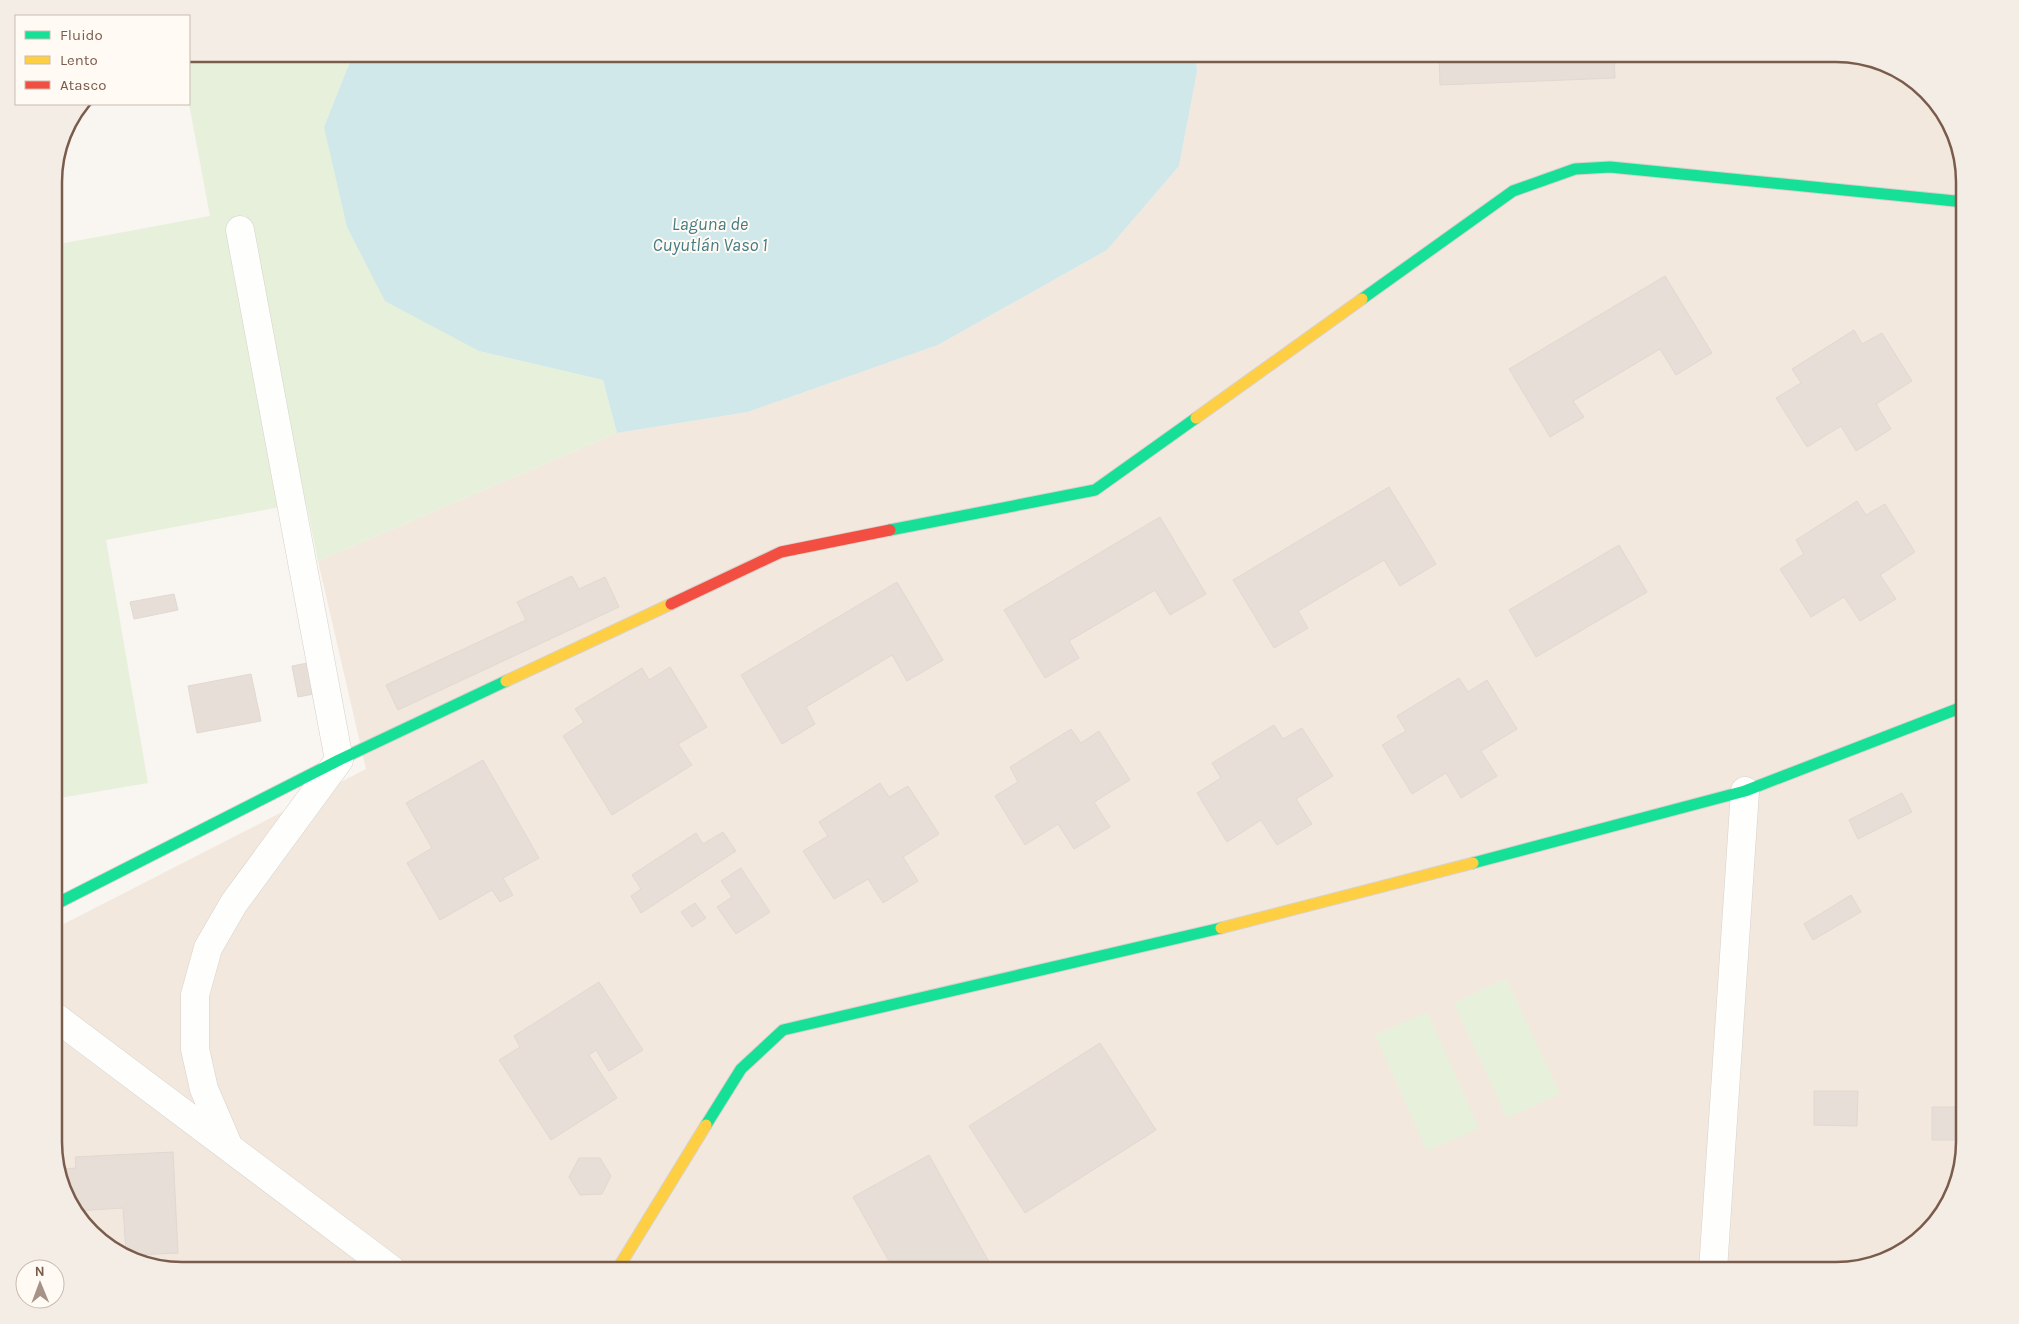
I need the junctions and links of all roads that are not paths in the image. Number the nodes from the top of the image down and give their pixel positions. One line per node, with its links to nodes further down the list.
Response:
1 (1956, 201): 4 (street)
2 (240, 230): 4 (street)
3 (1956, 709): 5 (street)
4 (339, 760): 6 (street); 8 (street)
5 (1745, 791): 10 (street); 11 (street)
6 (63, 900)
7 (63, 1023): 8 (street)
8 (228, 1145): 9 (street)
9 (382, 1262)
10 (622, 1262)
11 (1714, 1262)

